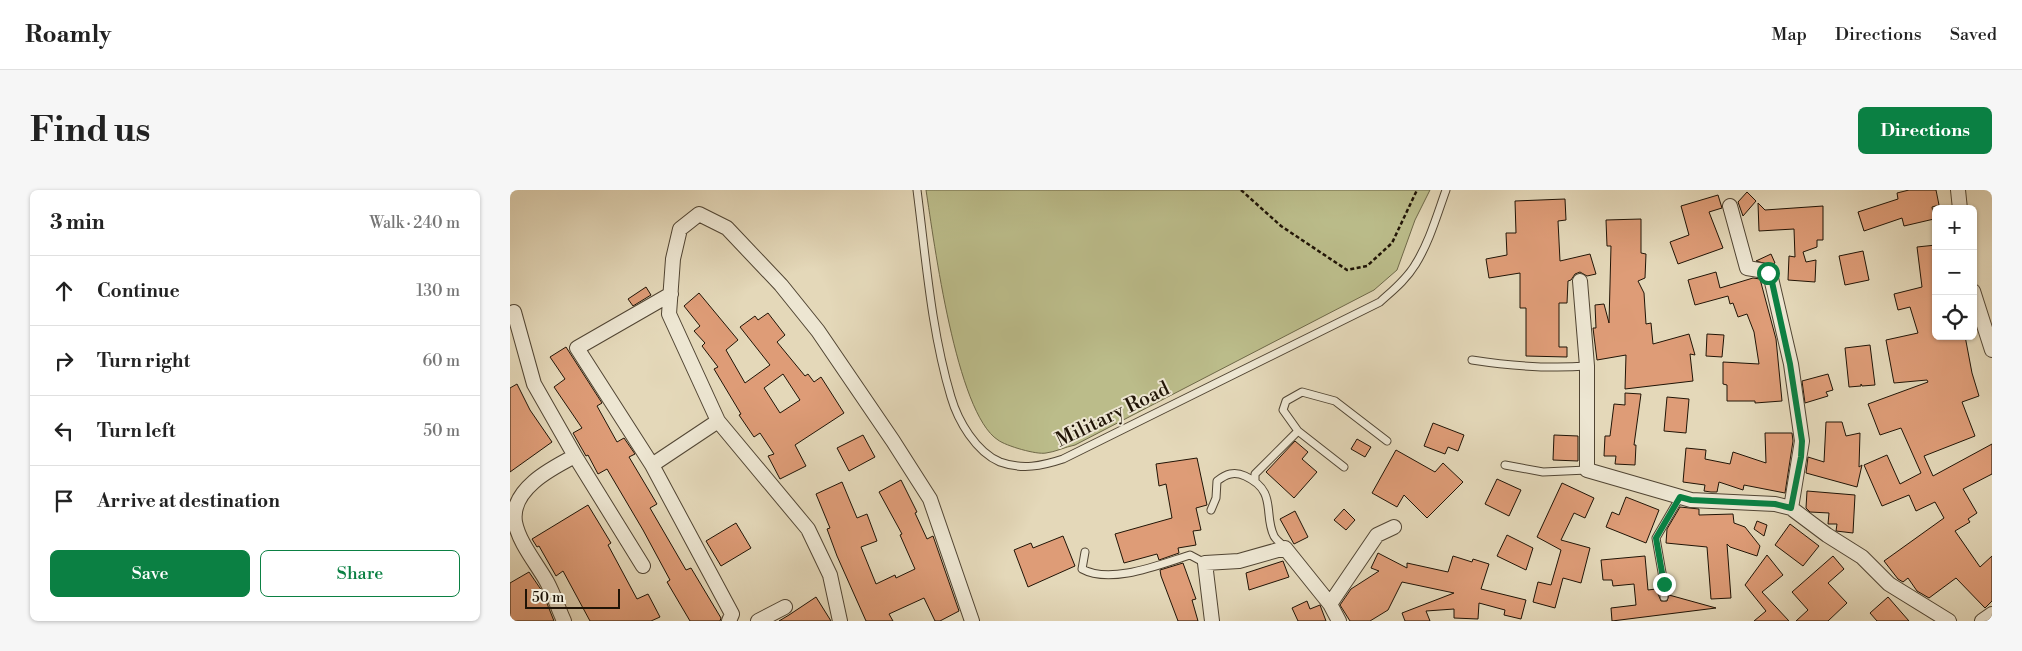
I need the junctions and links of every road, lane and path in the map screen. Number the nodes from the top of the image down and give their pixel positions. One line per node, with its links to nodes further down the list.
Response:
1 (917, 190): 4 (lane, Military Road)
2 (1241, 190): 3 (path)
3 (1417, 190)
4 (1446, 190)
5 (1958, 190): 6 (street)
6 (1960, 205)
7 (1730, 206): 25 (street)
8 (1580, 281): 14 (street)
9 (671, 294): 15 (street); 19 (street); 40 (street)
10 (1974, 295): 12 (street)
11 (514, 312): 18 (street)
12 (1992, 350)
13 (1472, 360): 14 (lane)
14 (1587, 366): 22 (street)
15 (718, 421): 19 (street); 39 (street)
16 (1298, 431): 17 (lane); 21 (lane); 23 (lane)
17 (1387, 441)
18 (575, 456): 31 (street); 37 (street)
19 (652, 465): 36 (street)
20 (1505, 465): 22 (lane)
21 (1344, 467)
22 (1588, 470): 24 (street)
23 (1255, 481): 26 (lane); 28 (lane)
24 (1680, 497): 25 (street); 32 (lane)
25 (1791, 508): 43 (street)
26 (1211, 510)
27 (1394, 527): 33 (street)
28 (1286, 548): 30 (street); 33 (street)
29 (1085, 552): 30 (lane)
30 (1205, 563): 41 (street)
31 (643, 566)
32 (1664, 597)
33 (1330, 604): 42 (street)
34 (785, 606): 38 (street)
35 (1992, 614): 44 (street)
36 (734, 619)
37 (564, 621)
38 (758, 621)
39 (840, 621)
40 (972, 621)
41 (1212, 621)
42 (1339, 621)
43 (1950, 621)
44 (1982, 621)

